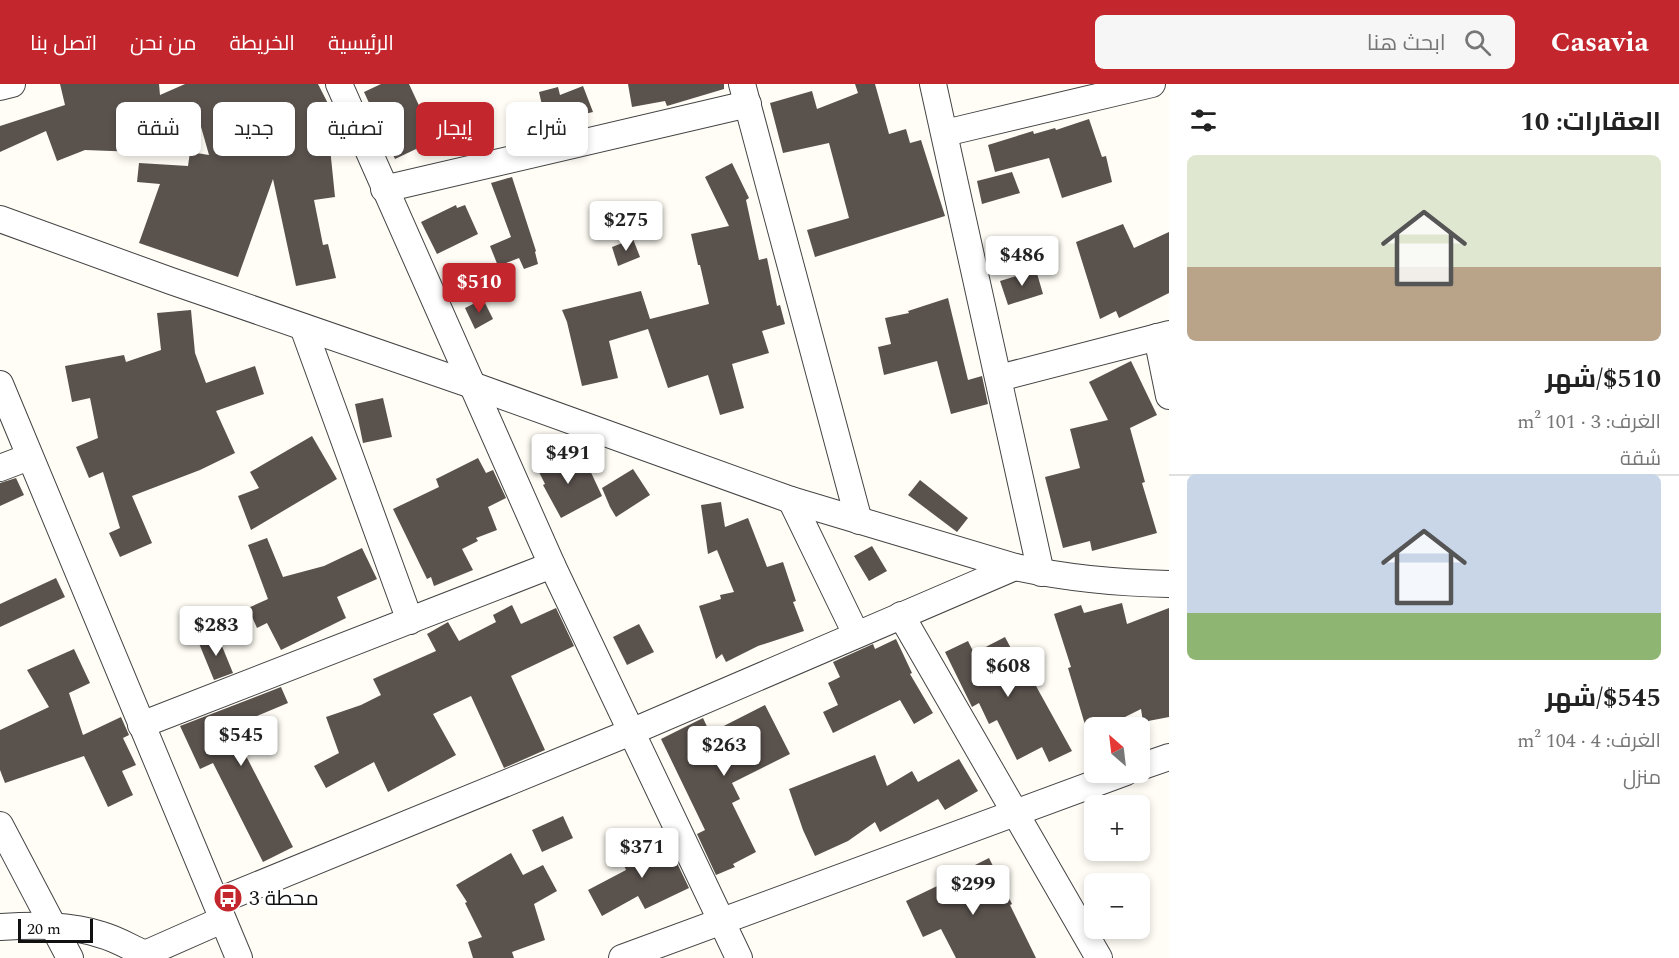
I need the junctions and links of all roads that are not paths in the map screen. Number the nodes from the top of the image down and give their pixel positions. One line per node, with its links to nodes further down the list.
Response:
1 (12, 84): 5 (street)
2 (339, 84): 8 (street)
3 (933, 84): 7 (street)
4 (1152, 84): 7 (street)
5 (0, 87)
6 (745, 94): 8 (street); 19 (street)
7 (945, 132): 12 (street)
8 (384, 189): 14 (street)
9 (0, 219): 10 (street)
10 (303, 327): 14 (street); 25 (street)
11 (1163, 335): 12 (street); 15 (street)
12 (999, 378): 22 (street)
13 (0, 384): 16 (street)
14 (472, 385): 18 (street); 20 (street)
15 (1169, 396)
16 (29, 457): 17 (street); 27 (street)
17 (0, 468)
18 (791, 500): 19 (street); 26 (street)
19 (859, 521): 21 (street)
20 (552, 565): 25 (street); 28 (street)
21 (1015, 567): 22 (street); 24 (street)
22 (1041, 573): 23 (street)
23 (1169, 584)
24 (901, 615): 26 (street); 32 (street)
25 (410, 621): 27 (street)
26 (856, 634): 28 (street)
27 (141, 725): 34 (street)
28 (631, 732): 34 (street); 35 (street)
29 (1169, 757): 30 (street)
30 (1150, 764)
31 (1096, 783): 32 (street)
32 (1015, 813): 35 (street); 43 (street)
33 (0, 825): 37 (street)
34 (219, 911): 38 (street); 40 (street)
35 (722, 921): 41 (street); 42 (street)
36 (0, 927): 37 (street)
37 (53, 927): 38 (street); 39 (street)
38 (140, 956)
39 (70, 958)
40 (238, 958)
41 (622, 958)
42 (739, 958)
43 (1099, 958)

